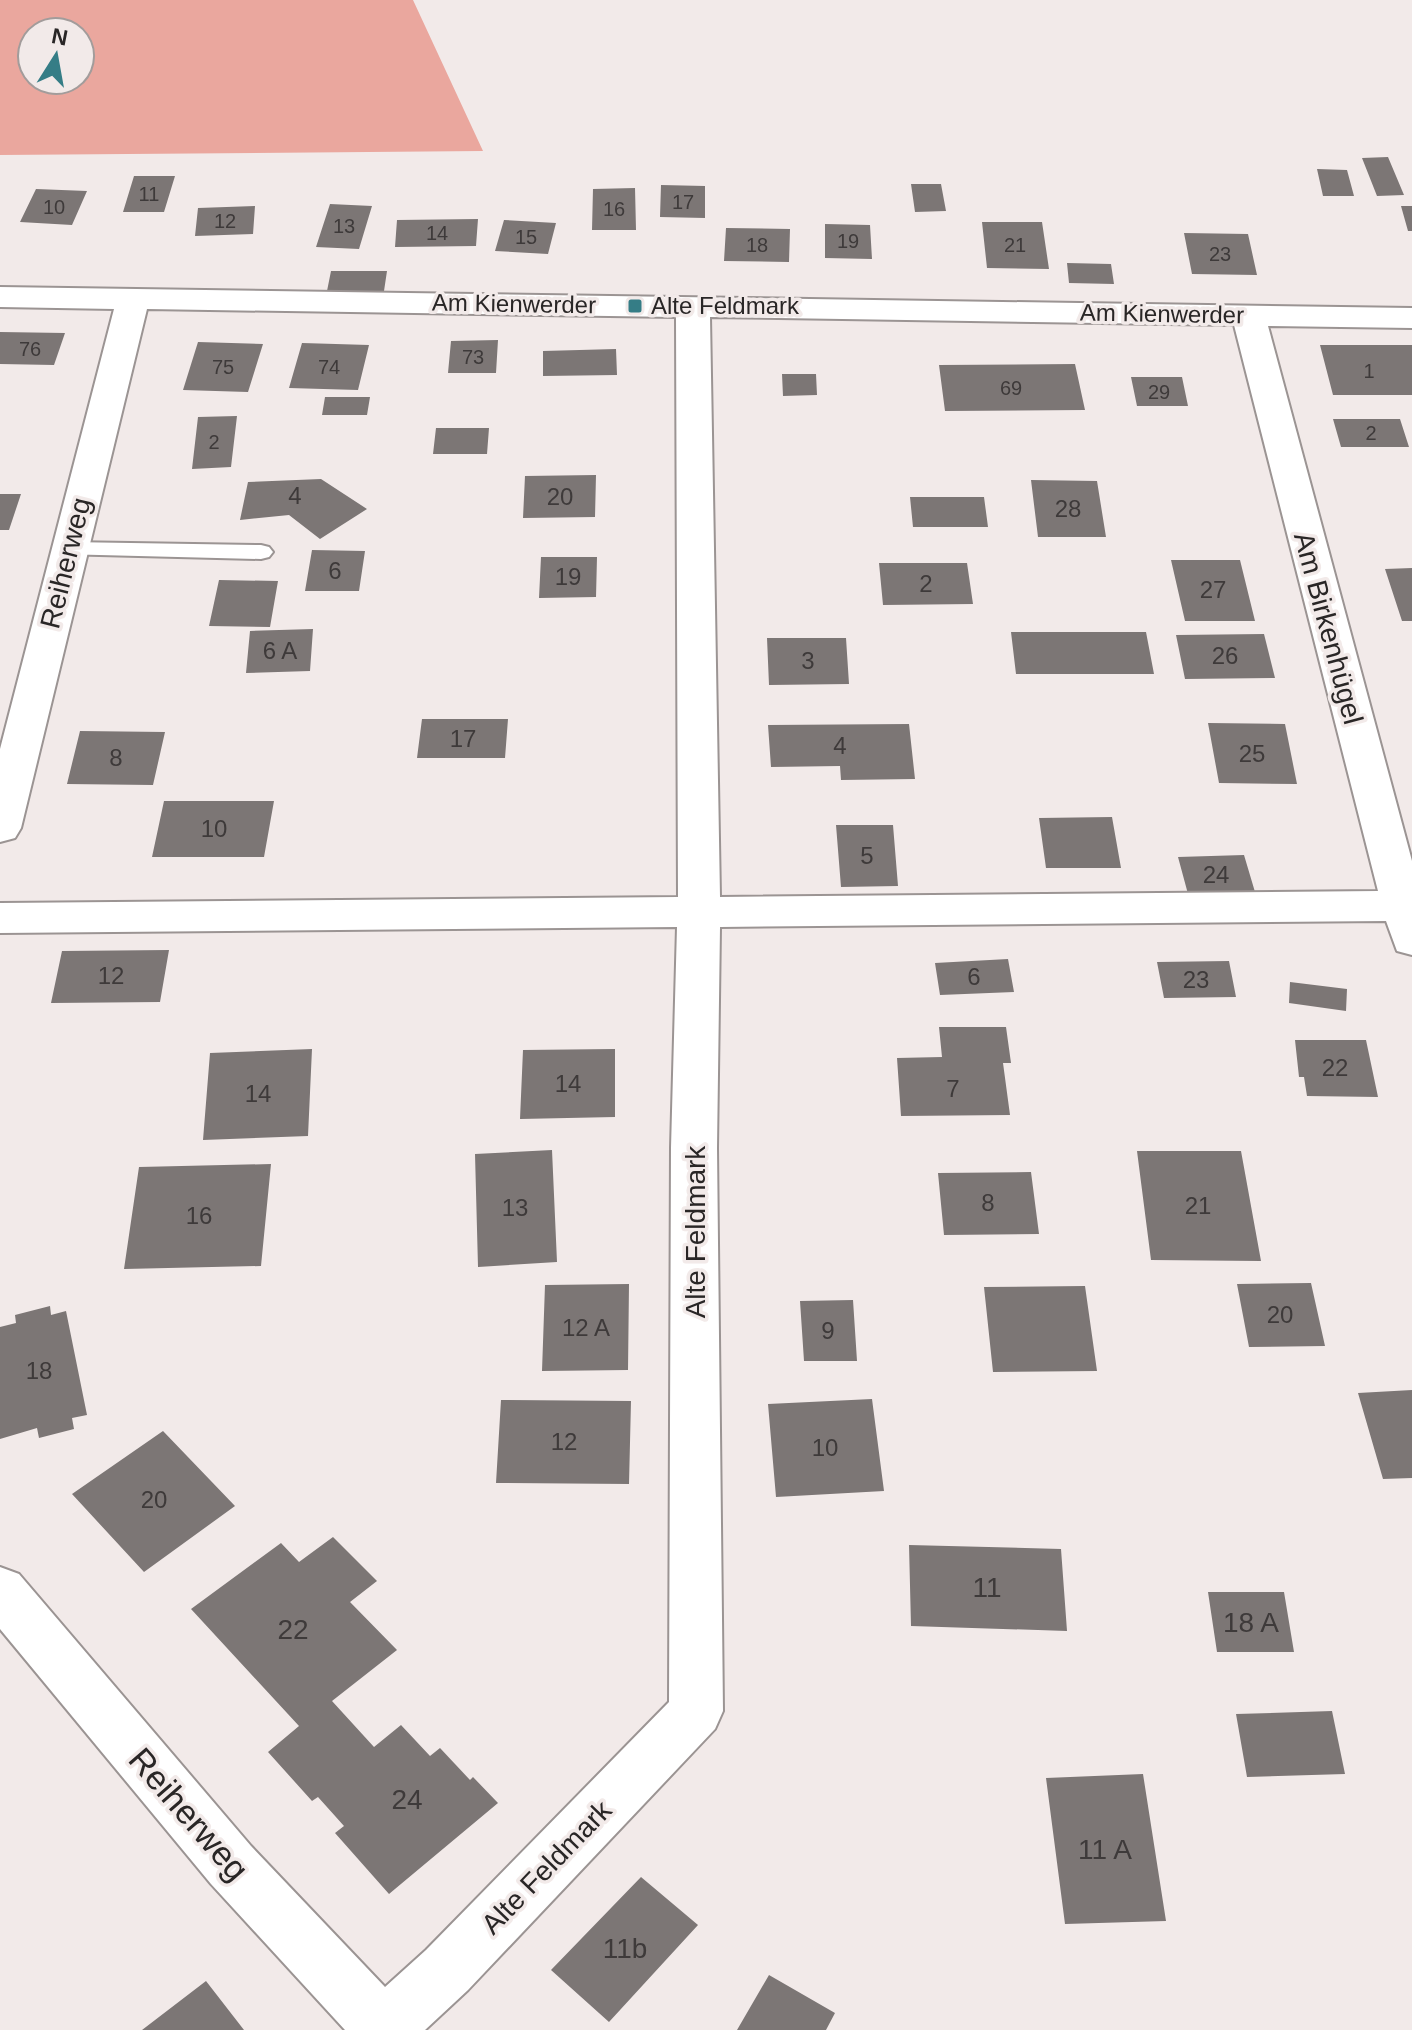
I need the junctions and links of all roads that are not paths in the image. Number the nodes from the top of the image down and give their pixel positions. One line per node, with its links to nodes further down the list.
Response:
1 (0, 297): 2 (street, Am Kienwerder)
2 (133, 299): 3 (street, Am Kienwerder); 6 (street, Reiherweg)
3 (693, 307): 4 (street, Am Kienwerder); 9 (street, Alte Feldmark)
4 (1248, 315): 5 (street, Am Kienwerder); 10 (street, Am Birkenhügel)
5 (1412, 318)
6 (68, 549): 7 (lane); 8 (street, Reiherweg)
7 (261, 552)
8 (0, 828)
9 (699, 911): 10 (street); 11 (street); 13 (street, Alte Feldmark)
10 (1393, 917)
11 (0, 918)
12 (0, 1590): 13 (street, Reiherweg)
13 (384, 2029)

